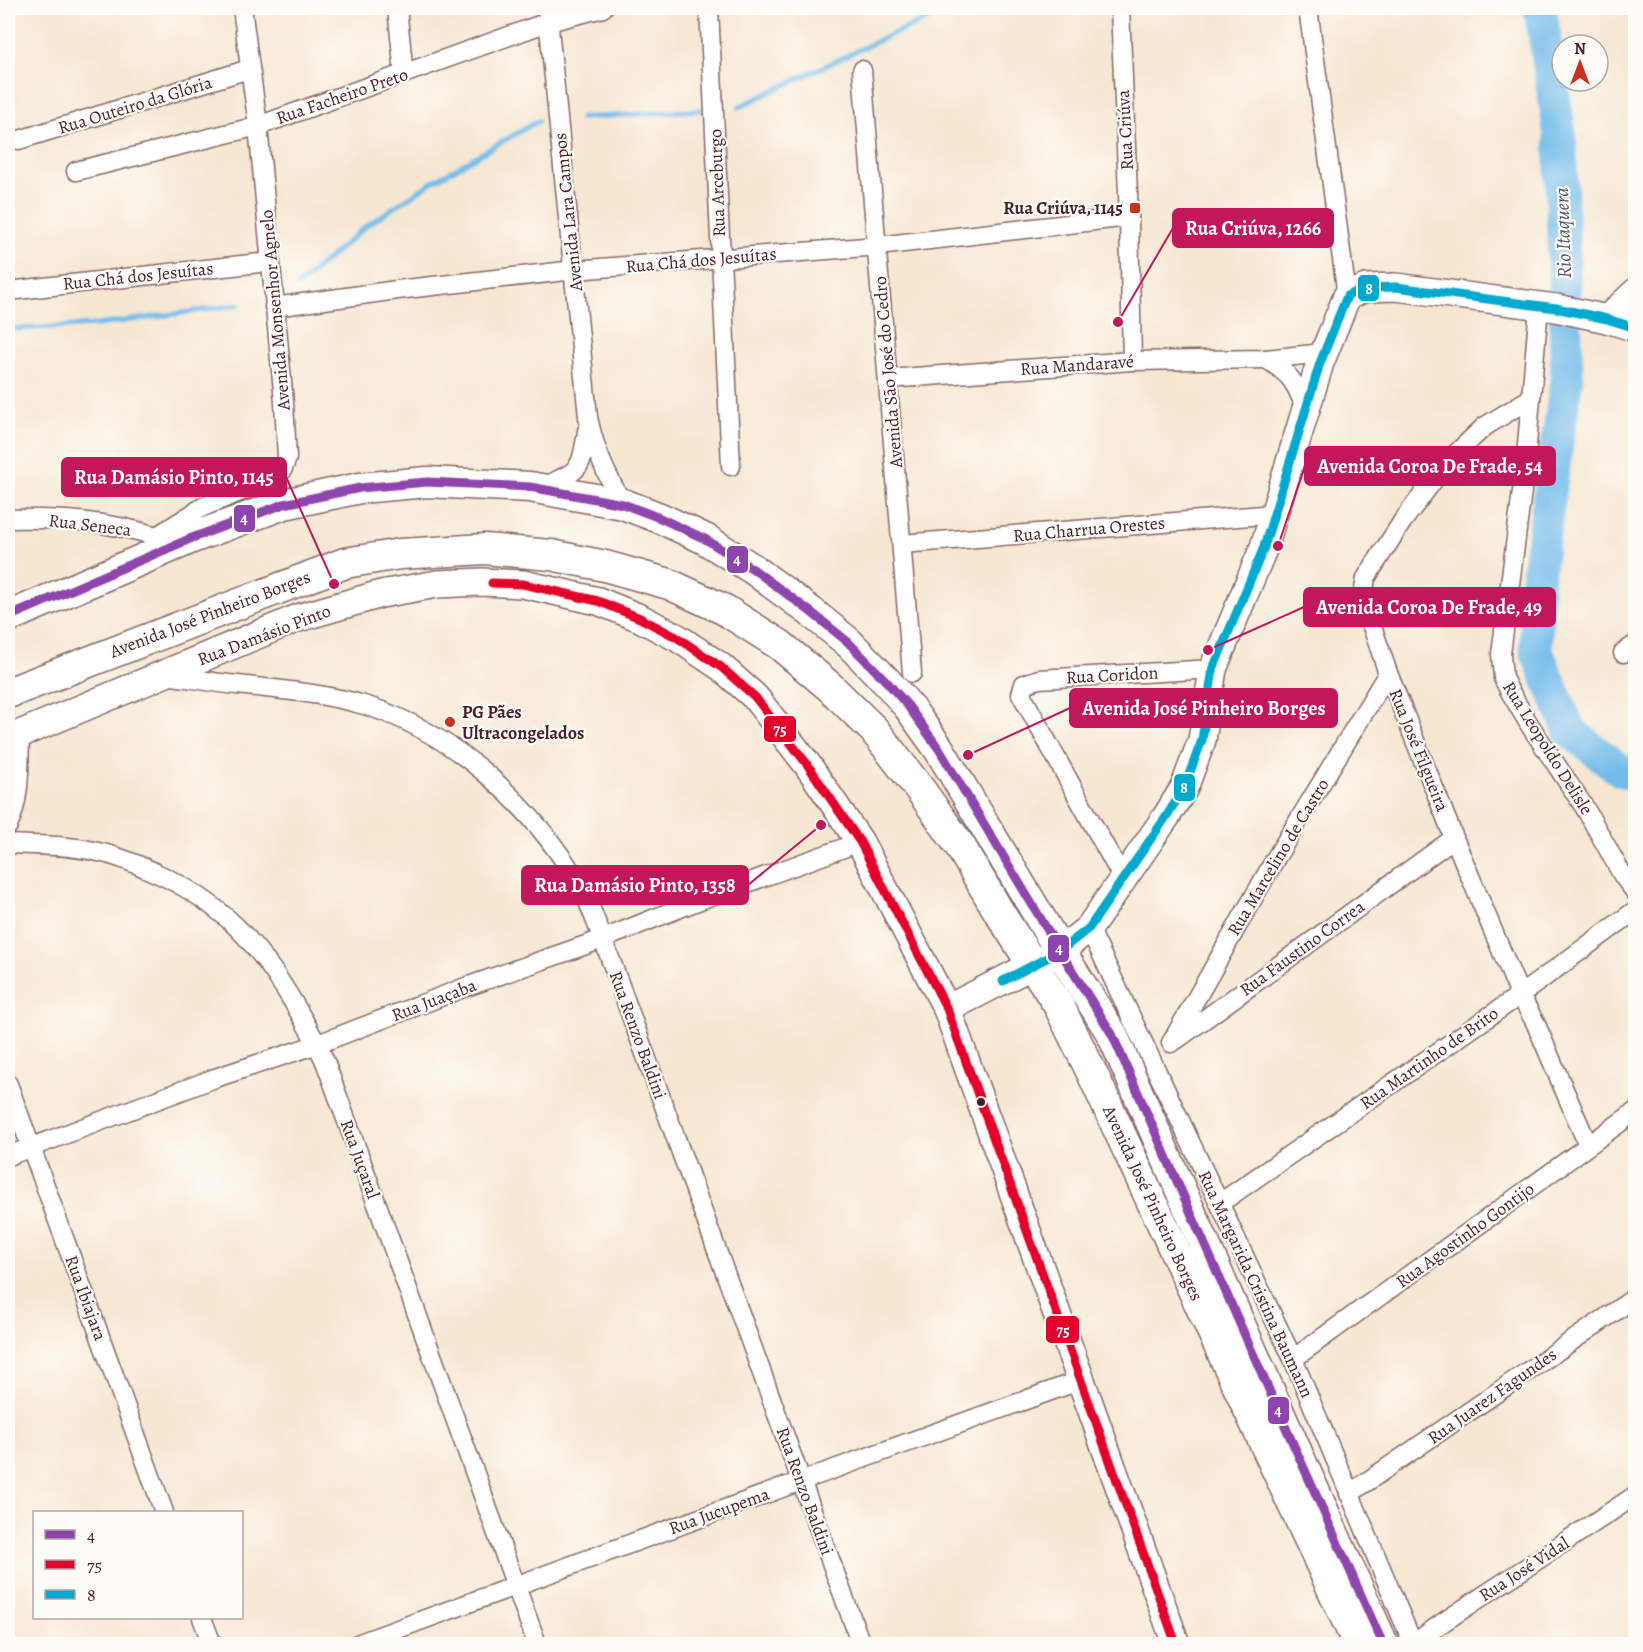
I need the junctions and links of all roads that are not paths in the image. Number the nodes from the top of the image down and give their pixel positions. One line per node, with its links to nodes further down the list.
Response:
1 (242, 8): 8 (street, Avenida Monsenhor Agnelo)
2 (397, 8): 10 (street)
3 (603, 8): 7 (street, Rua Facheiro Preto)
4 (709, 8): 16 (street, Rua Arceburgo)
5 (1120, 8): 14 (street, Rua Criúva)
6 (1308, 8): 21 (street)
7 (548, 15): 10 (street, Rua Facheiro Preto); 18 (street, Avenida Lara Campos)
8 (249, 69): 11 (street, Avenida Monsenhor Agnelo); 12 (street, Rua Outeiro da Glória)
9 (862, 70): 15 (street, Avenida São José do Cedro)
10 (404, 74): 11 (street, Rua Facheiro Preto)
11 (258, 126): 13 (street, Rua Facheiro Preto); 17 (street, Avenida Monsenhor Agnelo)
12 (19, 140)
13 (76, 171)
14 (1129, 218): 15 (street, Rua Chá dos Jesuítas); 28 (street, Rua Criúva)
15 (878, 246): 16 (street, Rua Chá dos Jesuítas); 29 (street, Avenida São José do Cedro)
16 (720, 259): 18 (street, Rua Chá dos Jesuítas); 33 (street, Rua Arceburgo)
17 (270, 265): 19 (street, Rua Chá dos Jesuítas); 22 (street, Avenida Monsenhor Agnelo)
18 (575, 270): 22 (street, Rua Chá dos Jesuítas); 32 (street, Avenida Lara Campos)
19 (8, 291)
20 (1635, 292): 24 (street)
21 (1347, 296): 23 (street); 26 (street)
22 (274, 304): 38 (street, Avenida Monsenhor Agnelo)
23 (1548, 307): 24 (street); 30 (street, Rua Leopoldo Delisle)
24 (1601, 318): 25 (street)
25 (1635, 328)
26 (1323, 353): 27 (street, Rua Mandaravé); 31 (street)
27 (1266, 359): 28 (street, Rua Mandaravé); 31 (street)
28 (1132, 361): 29 (street, Rua Mandaravé)
29 (888, 378): 39 (street, Avenida São José do Cedro)
30 (1532, 398): 43 (street, Rua José Filgueira); 52 (street, Rua Leopoldo Delisle)
31 (1305, 408): 36 (street)
32 (588, 417): 34 (street, Avenida Lara Campos); 35 (street, Avenida Lara Campos)
33 (730, 466)
34 (541, 489): 35 (main road, Avenida José Pinheiro Borges); 38 (main road, Avenida José Pinheiro Borges)
35 (623, 504): 56 (main road, Avenida José Pinheiro Borges)
36 (1275, 514): 39 (street, Rua Charrua Orestes); 41 (street)
37 (8, 519): 38 (street, Rua Seneca)
38 (160, 543): 40 (main road, Avenida José Pinheiro Borges)
39 (902, 544): 42 (street, Avenida São José do Cedro)
40 (8, 617)
41 (1213, 669): 51 (street); 51 (street, Rua Coridon)
42 (912, 673)
43 (1388, 673): 48 (street, Rua José Filgueira); 60 (street, Rua Marcelino de Castro)
44 (165, 675): 46 (street, Rua Damásio Pinto); 49 (street, Rua Damásio Pinto); 55 (street, Rua Renzo Baldini)
45 (8, 693): 57 (main road, Avenida José Pinheiro Borges)
46 (14, 737): 47 (street)
47 (8, 826)
48 (1454, 838): 58 (street, Rua José Filgueira); 60 (street, Rua Faustino Correa)
49 (860, 842): 55 (street, Rua Juaçaba); 59 (street, Rua Damásio Pinto)
50 (8, 844): 61 (street, Rua Juçaral)
51 (1123, 879): 54 (street)
52 (1635, 893)
53 (1635, 910): 58 (street, Rua Martinho de Brito)
54 (1089, 928): 56 (street); 62 (street, Rua Margarida Cristina Baumann)
55 (603, 939): 61 (street, Rua Juaçaba); 72 (street, Rua Renzo Baldini)
56 (1060, 951): 57 (street); 84 (main road, Avenida José Pinheiro Borges)
57 (1033, 965): 59 (street); 83 (main road, Avenida José Pinheiro Borges)
58 (1520, 995): 65 (street, Rua José Filgueira); 68 (street, Rua Martinho de Brito)
59 (947, 1009): 71 (street, Rua Damásio Pinto)
60 (1171, 1043): 62 (street, Rua Faustino Correa)
61 (318, 1044): 66 (street, Rua Juaçaba); 76 (street, Rua Juçaral)
62 (1149, 1055): 68 (street, Rua Margarida Cristina Baumann)
63 (8, 1084): 66 (street, Rua Ibiajara)
64 (1635, 1111): 65 (street, Rua Agostinho Gontijo)
65 (1588, 1145): 70 (street, Rua Agostinho Gontijo)
66 (31, 1148): 67 (street, Rua Juaçaba); 75 (street, Rua Ibiajara)
67 (8, 1156)
68 (1220, 1203): 70 (street, Rua Margarida Cristina Baumann)
69 (1635, 1297): 73 (street, Rua Juarez Fagundes)
70 (1293, 1359): 73 (street, Rua Margarida Cristina Baumann)
71 (1081, 1380): 72 (street, Rua Jucupema); 82 (street, Rua Damásio Pinto)
72 (801, 1481): 76 (street, Rua Jucupema); 81 (street, Rua Renzo Baldini)
73 (1349, 1494): 85 (street, Rua Margarida Cristina Baumann)
74 (1635, 1496): 85 (street, Rua José Vidal)
75 (164, 1511)
76 (516, 1587): 79 (street, Rua Jucupema); 80 (street, Rua Juçaral)
77 (203, 1619): 78 (street)
78 (212, 1644)
79 (357, 1644)
80 (537, 1644)
81 (861, 1644)
82 (1176, 1644)
83 (1358, 1644)
84 (1383, 1644)
85 (1413, 1644)

